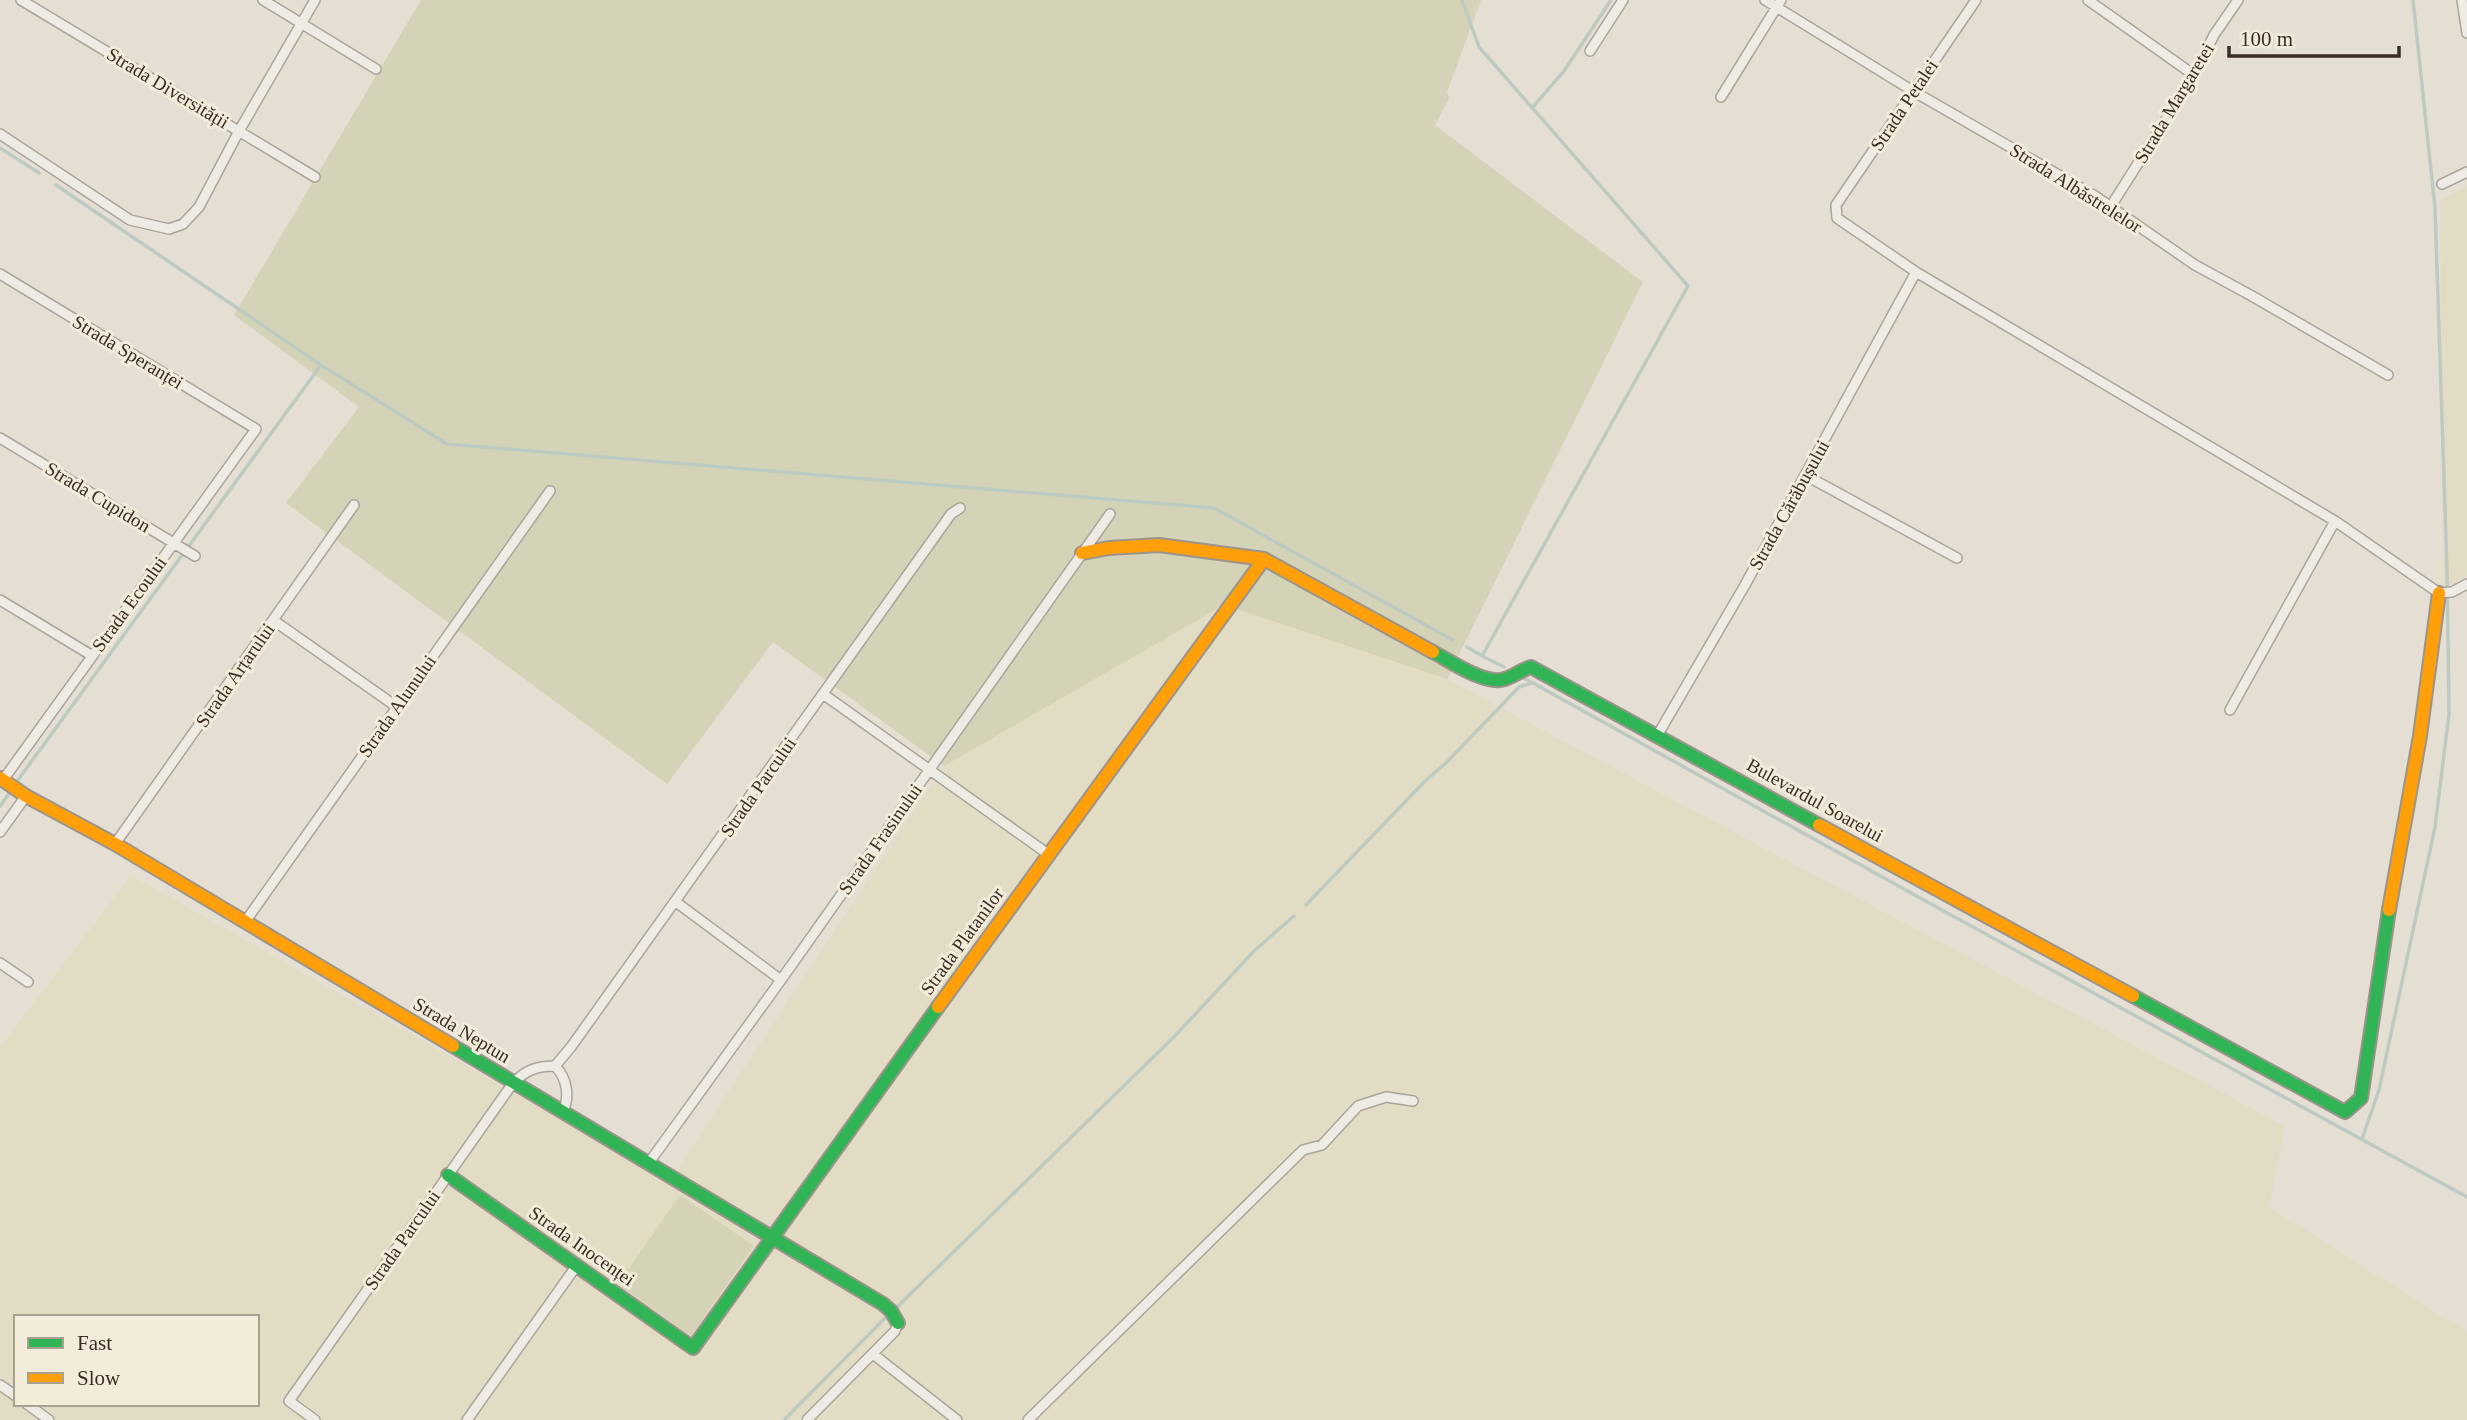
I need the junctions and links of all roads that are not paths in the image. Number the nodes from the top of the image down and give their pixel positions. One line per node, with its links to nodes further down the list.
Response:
1 (21, 0): 19 (street, Strada Diversității)
2 (263, 0): 12 (street)
3 (315, 0): 12 (street)
4 (1623, 0): 14 (street)
5 (1765, 0): 10 (street, Strada Albăstrelelor)
6 (1976, 0): 17 (street, Strada Petalei)
7 (2088, 0): 16 (street)
8 (2238, 0): 16 (street, Strada Margaretei)
9 (2462, 0): 11 (street)
10 (1779, 4): 17 (street, Strada Albăstrelelor); 18 (street)
11 (2465, 11): 13 (street)
12 (301, 24): 15 (street); 19 (street)
13 (2467, 33)
14 (1590, 51)
15 (376, 69)
16 (2194, 75): 24 (street, Strada Margaretei)
17 (1913, 91): 24 (street, Strada Albăstrelelor); 25 (street, Strada Petalei)
18 (1721, 97)
19 (239, 131): 20 (street); 22 (street, Strada Diversității)
20 (0, 134)
21 (2467, 172): 23 (street)
22 (315, 177)
23 (2442, 184)
24 (2111, 206): 27 (street, Strada Albăstrelelor)
25 (1916, 272): 30 (street, Strada Cărăbușului); 35 (street)
26 (0, 274): 28 (street, Strada Speranței)
27 (2388, 375)
28 (256, 429): 36 (street, Strada Ecoului)
29 (0, 438): 36 (street, Strada Cupidon)
30 (1805, 475): 39 (street); 49 (street, Strada Cărăbușului)
31 (550, 491): 47 (street, Strada Alunului)
32 (354, 505): 44 (street, Strada Arțarului)
33 (960, 508): 46 (street, Strada Parcului)
34 (1110, 514): 37 (street, Strada Frasinului)
35 (2335, 521): 42 (street); 48 (street)
36 (176, 544): 38 (street, Strada Cupidon); 45 (street, Strada Ecoului)
37 (1082, 553): 40 (street); 50 (street, Strada Frasinului)
38 (192, 554)
39 (1956, 558)
40 (1264, 559): 49 (street, Bulevardul Soarelui); 54 (street, Strada Platanilor)
41 (2467, 584): 42 (street)
42 (2439, 593): 49 (street, Bulevardul Soarelui)
43 (0, 600): 45 (street)
44 (273, 620): 47 (street); 53 (street, Strada Arțarului)
45 (91, 655): 51 (street, Strada Ecoului)
46 (823, 694): 50 (street); 55 (street, Strada Parcului)
47 (397, 707): 56 (street, Strada Alunului)
48 (2230, 710)
49 (1657, 736)
50 (929, 769): 54 (street); 58 (street, Strada Frasinului)
51 (12, 786): 52 (street, Strada Ecoului); 53 (street, Strada Neptun)
52 (0, 832)
53 (115, 844): 56 (street, Strada Neptun)
54 (1048, 854): 66 (street, Strada Platanilor)
55 (676, 902): 58 (street); 60 (street, Strada Parcului)
56 (245, 922): 61 (street, Strada Neptun)
57 (0, 963): 59 (street)
58 (781, 980): 64 (street, Strada Frasinului)
59 (28, 982)
60 (555, 1066): 61 (street, Strada Parcului); 63 (street)
61 (513, 1083): 63 (street, Strada Neptun); 65 (street, Strada Parcului)
62 (1413, 1101): 77 (street)
63 (563, 1112): 64 (street, Strada Neptun)
64 (648, 1164): 66 (street, Strada Neptun)
65 (448, 1175): 67 (street, Strada Inocenței); 73 (street, Strada Parcului)
66 (771, 1237): 68 (street, Strada Neptun); 69 (street, Strada Platanilor)
67 (577, 1265): 69 (street, Strada Inocenței); 74 (street)
68 (898, 1323): 70 (street)
69 (693, 1348)
70 (873, 1354): 75 (street); 76 (street)
71 (30, 1406): 72 (street)
72 (49, 1420)
73 (315, 1420)
74 (467, 1420)
75 (807, 1420)
76 (957, 1420)
77 (1028, 1420)

